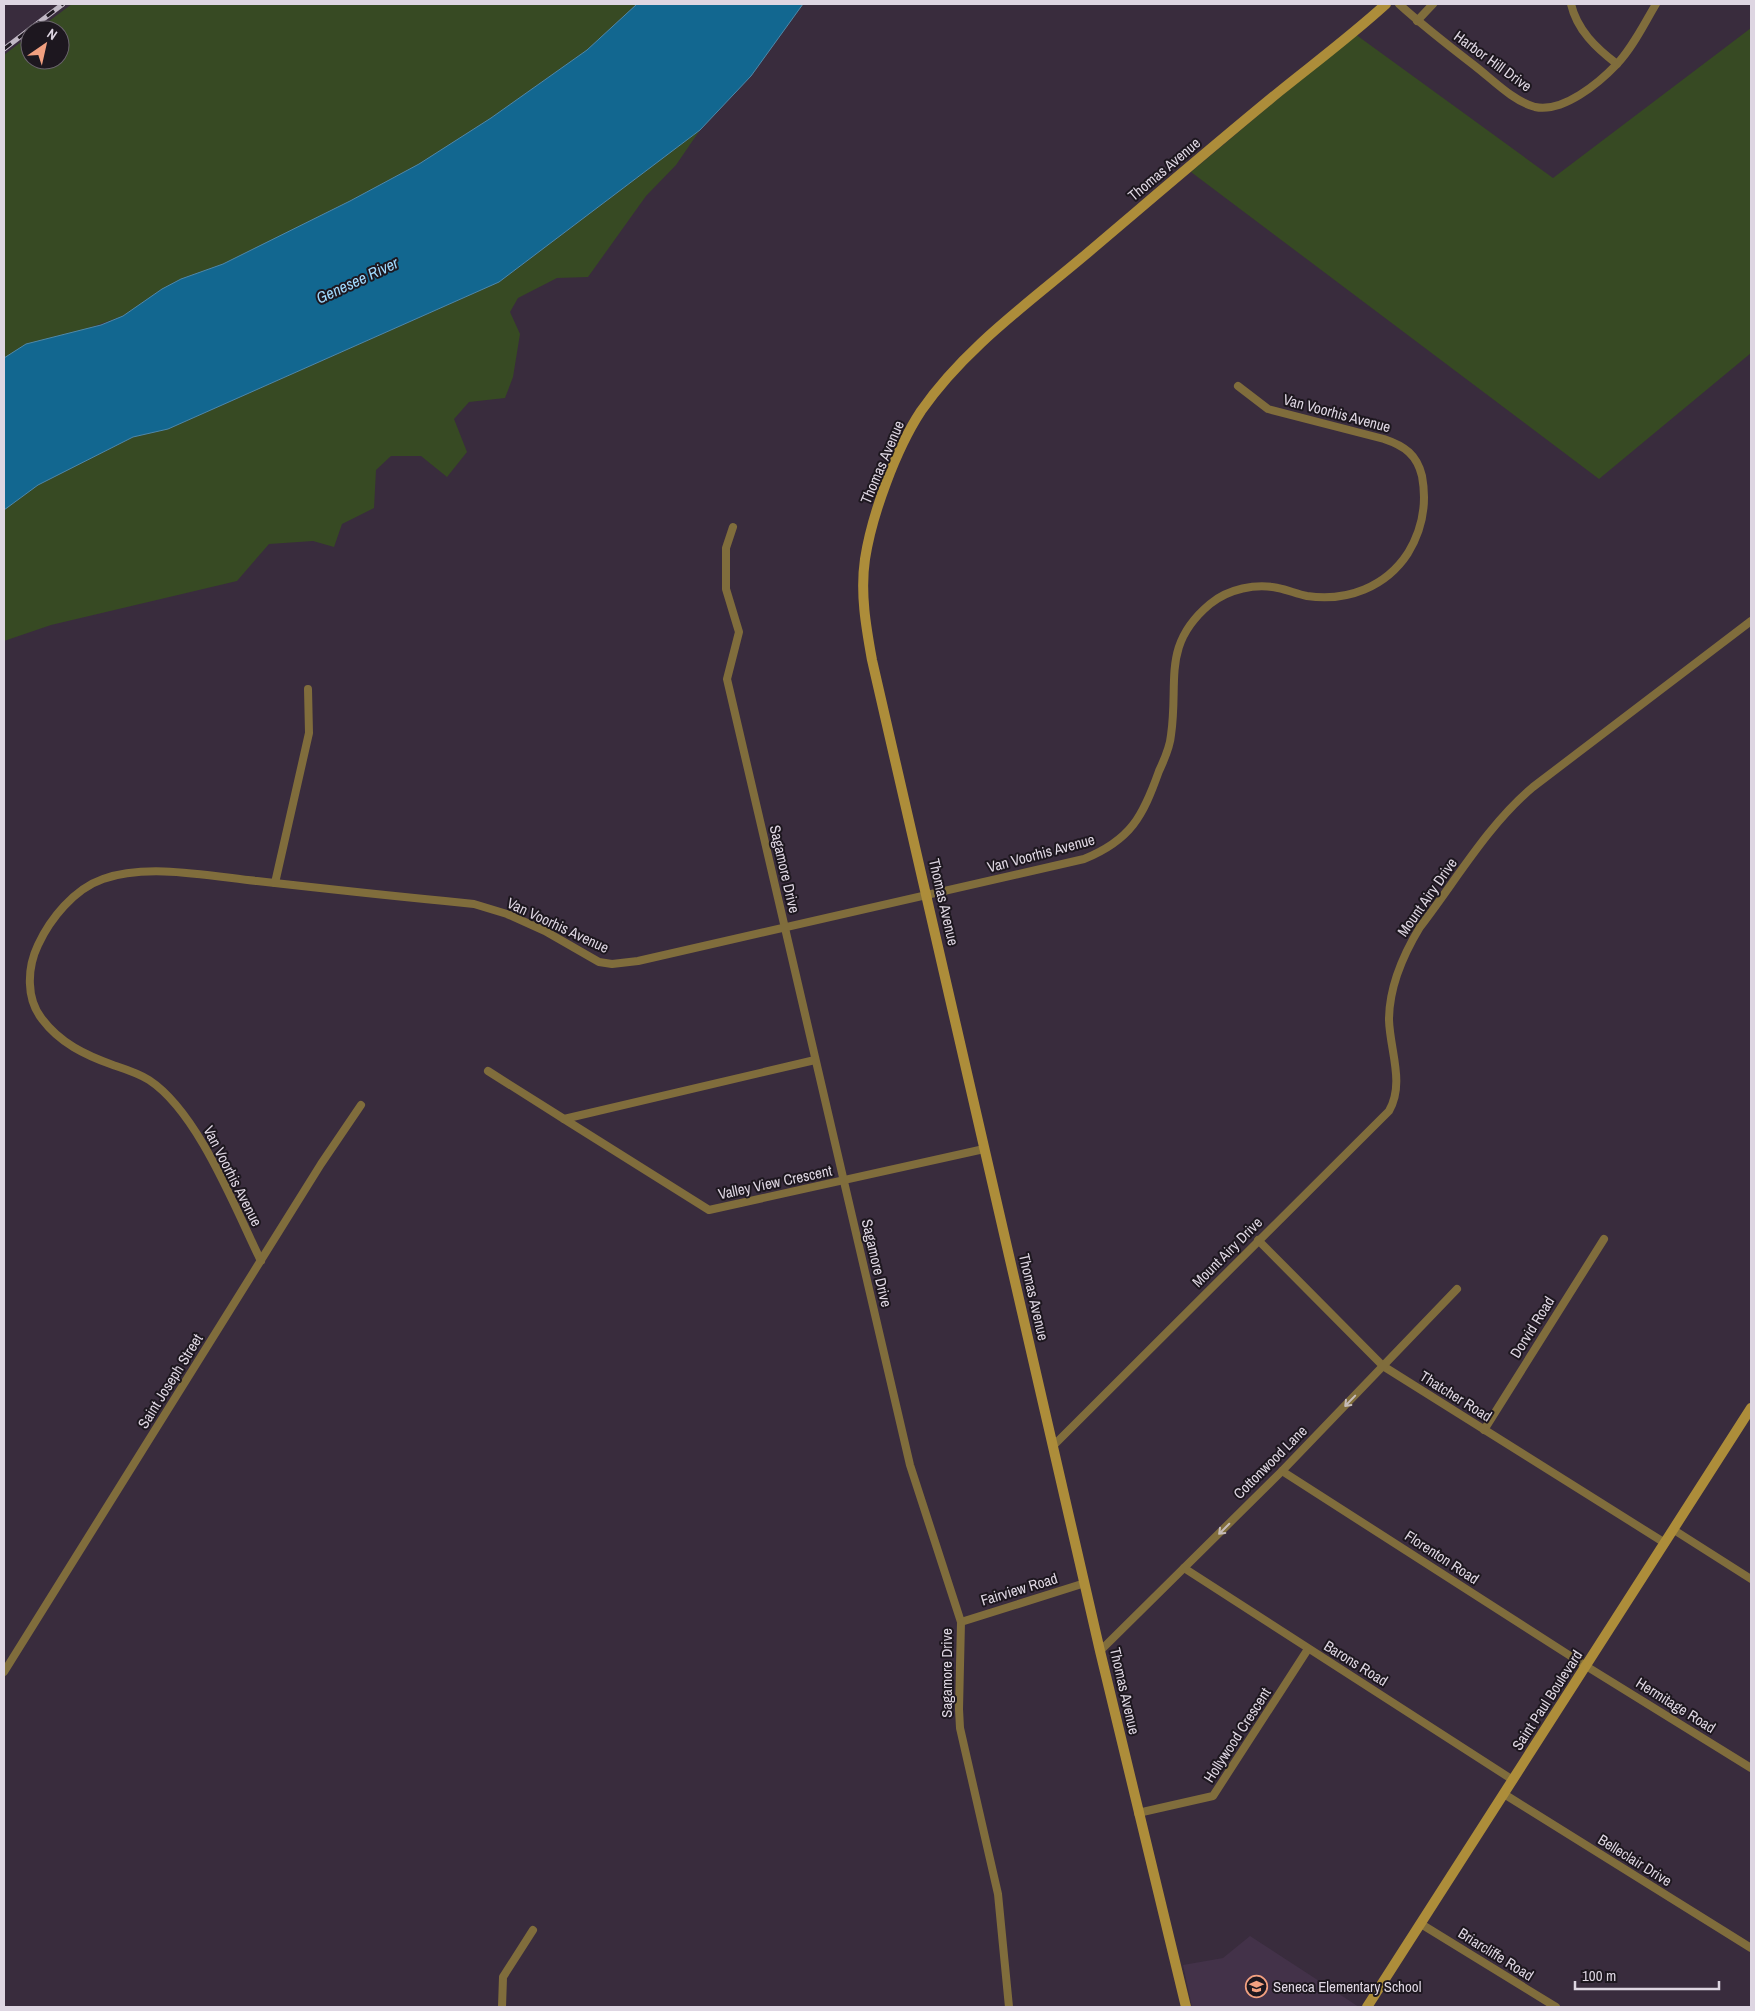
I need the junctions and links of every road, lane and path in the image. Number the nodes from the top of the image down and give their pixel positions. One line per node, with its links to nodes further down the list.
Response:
1 (1386, 4): 13 (main road, Thomas Avenue)
2 (1399, 4): 6 (street, Harbor Hill Drive)
3 (1433, 4): 6 (street)
4 (1570, 4): 7 (street)
5 (1656, 4): 7 (street, Harbor Hill Drive)
6 (1417, 21): 7 (street, Harbor Hill Drive)
7 (1617, 64)
8 (1238, 386): 13 (street, Van Voorhis Avenue)
9 (733, 527): 14 (street, Sagamore Drive)
10 (1751, 621): 22 (street, Mount Airy Drive)
11 (308, 689): 12 (street)
12 (275, 883): 14 (street, Van Voorhis Avenue); 23 (street, Van Voorhis Avenue)
13 (927, 895): 14 (street, Van Voorhis Avenue); 19 (main road, Thomas Avenue)
14 (784, 928): 15 (street, Sagamore Drive)
15 (815, 1060): 18 (street); 20 (street, Sagamore Drive)
16 (488, 1071): 18 (street, Valley View Crescent)
17 (361, 1106): 23 (street, Saint Joseph Street)
18 (564, 1119): 20 (street, Valley View Crescent)
19 (984, 1149): 20 (street, Valley View Crescent); 28 (main road, Thomas Avenue)
20 (843, 1181): 35 (street, Sagamore Drive)
21 (1604, 1239): 27 (street, Dorvid Road)
22 (1258, 1240): 25 (street, Thatcher Road); 28 (street, Mount Airy Drive)
23 (261, 1261): 39 (street, Saint Joseph Street)
24 (1457, 1289): 25 (street, Cottonwood Lane)
25 (1384, 1366): 27 (street, Thatcher Road); 29 (street, Cottonwood Lane, one-way to 29)
26 (1751, 1408): 30 (main road, Saint Paul Boulevard)
27 (1484, 1430): 31 (street, Thatcher Road)
28 (1053, 1446): 34 (main road, Thomas Avenue)
29 (1282, 1471): 32 (street, Cottonwood Lane, one-way to 32); 38 (street, Florenton Road)
30 (1674, 1530): 31 (main road, Saint Paul Boulevard); 33 (street)
31 (1665, 1543): 38 (main road, Saint Paul Boulevard)
32 (1184, 1568): 36 (street, Barons Road); 37 (street, Cottonwood Lane)
33 (1751, 1579)
34 (1085, 1584): 35 (street, Fairview Road); 37 (main road, Thomas Avenue)
35 (961, 1622): 48 (street, Sagamore Drive)
36 (1308, 1649): 41 (street, Barons Road); 43 (street, Hollywood Crescent)
37 (1100, 1651): 43 (main road, Thomas Avenue)
38 (1586, 1666): 40 (street, Hermitage Road); 41 (main road, Saint Paul Boulevard)
39 (4, 1672)
40 (1751, 1768)
41 (1513, 1780): 42 (main road, Saint Paul Boulevard)
42 (1504, 1794): 44 (main road, Saint Paul Boulevard); 46 (street, Belleclair Drive)
43 (1138, 1813): 49 (main road, Thomas Avenue)
44 (1421, 1924): 50 (main road, Saint Paul Boulevard); 51 (street, Briarcliffe Road)
45 (533, 1930): 47 (street)
46 (1751, 1948)
47 (502, 2007)
48 (1009, 2007)
49 (1186, 2007)
50 (1367, 2007)
51 (1556, 2007)

